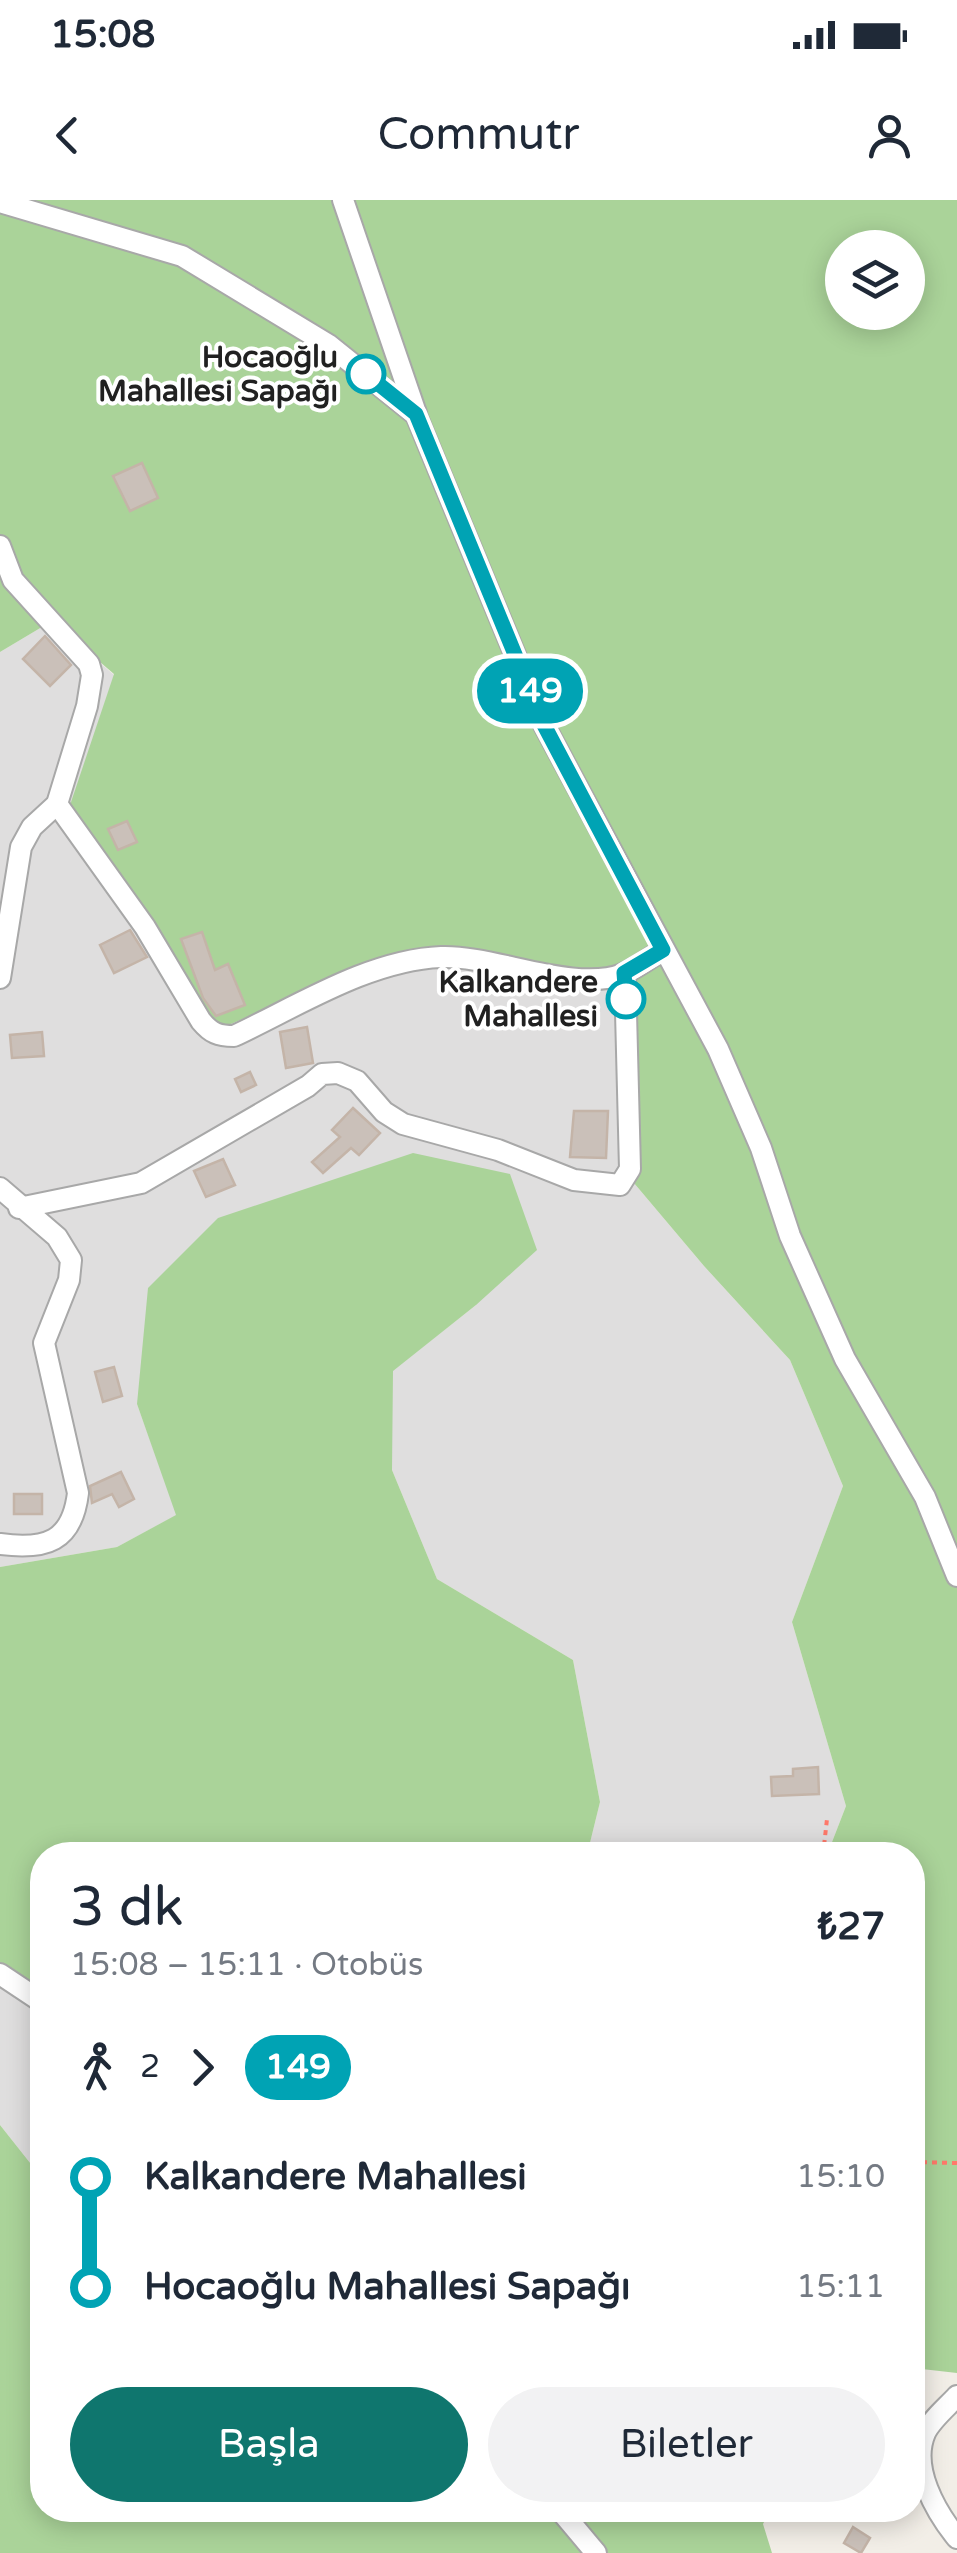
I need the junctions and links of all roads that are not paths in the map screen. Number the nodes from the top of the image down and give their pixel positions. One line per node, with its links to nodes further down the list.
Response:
1 (343, 200): 3 (street)
2 (0, 202): 3 (street)
3 (416, 414): 6 (street)
4 (0, 546): 5 (street)
5 (56, 804): 7 (street); 8 (street)
6 (663, 950): 7 (street); 12 (street)
7 (624, 973): 10 (street)
8 (0, 978)
9 (0, 1188): 10 (street)
10 (19, 1208): 11 (street)
11 (0, 1544)
12 (957, 1576)
13 (0, 1974): 14 (street)
14 (30, 1994)
15 (957, 2396): 16 (street)
16 (925, 2435)
17 (925, 2480): 19 (street)
18 (570, 2522): 20 (street)
19 (957, 2538)
20 (596, 2553)

